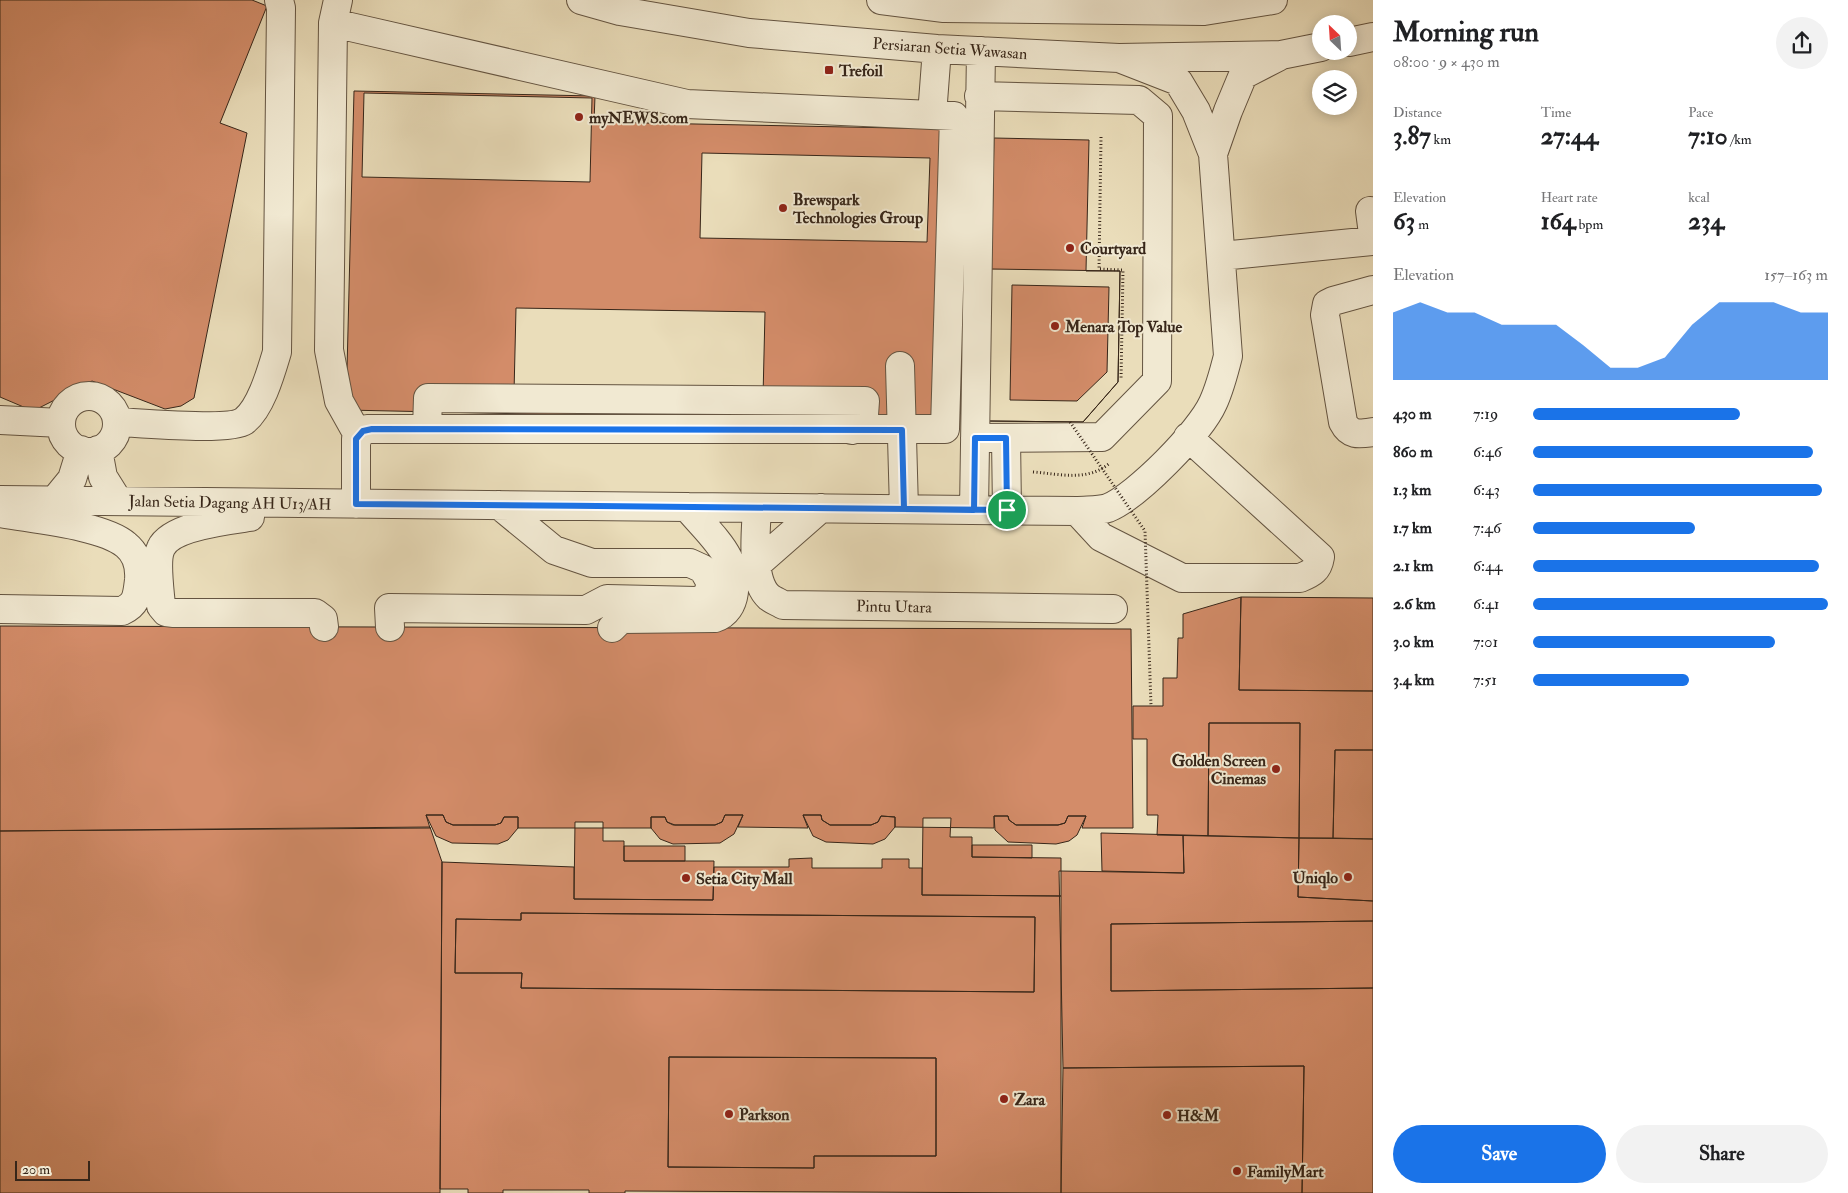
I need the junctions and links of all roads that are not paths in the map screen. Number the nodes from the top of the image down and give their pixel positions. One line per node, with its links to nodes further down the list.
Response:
1 (279, 0): 21 (street)
2 (581, 0): 8 (street, Persiaran Setia Wawasan)
3 (881, 0): 4 (street)
4 (1273, 0)
5 (335, 12): 14 (street); 26 (street)
6 (1373, 38): 7 (street)
7 (1358, 40)
8 (937, 49): 10 (street, Persiaran Setia Wawasan); 14 (street)
9 (1312, 49): 11 (street, Persiaran Setia Wawasan)
10 (981, 51): 12 (street, Persiaran Setia Wawasan); 13 (street)
11 (1281, 55): 12 (street, Persiaran Setia Wawasan); 15 (street, Jalan Setia Dagang AH U13/AH)
12 (1119, 58): 15 (street, Jalan Setia Dagang AH U13/AH)
13 (979, 96): 25 (street); 25 (street)
14 (932, 115): 23 (street)
15 (1213, 154): 17 (street, Jalan Setia Dagang AH U13/AH)
16 (1373, 241): 17 (street)
17 (1221, 256): 27 (street, Jalan Setia Dagang AH U13/AH)
18 (1373, 290): 24 (street)
19 (900, 366): 23 (street)
20 (0, 420): 22 (street)
21 (118, 422): 22 (street); 28 (street)
22 (61, 423): 28 (street)
23 (902, 430): 26 (street); 37 (street)
24 (1373, 432)
25 (1003, 433): 38 (street); 39 (street)
26 (358, 435): 32 (street)
27 (1188, 437): 40 (street, Jalan Setia Dagang AH U13/AH); 40 (street)
28 (89, 450): 30 (street); 31 (street)
29 (0, 500): 30 (street, Jalan Setia Dagang AH U13/AH)
30 (54, 500): 31 (street, Jalan Setia Dagang AH U13/AH)
31 (118, 501): 32 (street, Jalan Setia Dagang AH U13/AH)
32 (356, 504): 33 (street, Jalan Setia Dagang AH U13/AH); 45 (street)
33 (499, 505): 34 (street, Jalan Setia Dagang AH U13/AH); 46 (street)
34 (687, 507): 35 (street, Jalan Setia Dagang AH U13/AH); 47 (street)
35 (757, 508): 36 (street, Jalan Setia Dagang AH U13/AH); 42 (street, Pintu Utara)
36 (821, 508): 37 (street, Jalan Setia Dagang AH U13/AH); 42 (street)
37 (904, 509): 38 (street, Jalan Setia Dagang AH U13/AH)
38 (974, 510): 39 (street, Jalan Setia Dagang AH U13/AH)
39 (1007, 510): 40 (street, Jalan Setia Dagang AH U13/AH)
40 (1077, 511)
41 (0, 513): 43 (street)
42 (756, 565): 44 (street, Pintu Utara)
43 (0, 609)
44 (1113, 609)
45 (324, 627)
46 (390, 627)
47 (612, 628)

